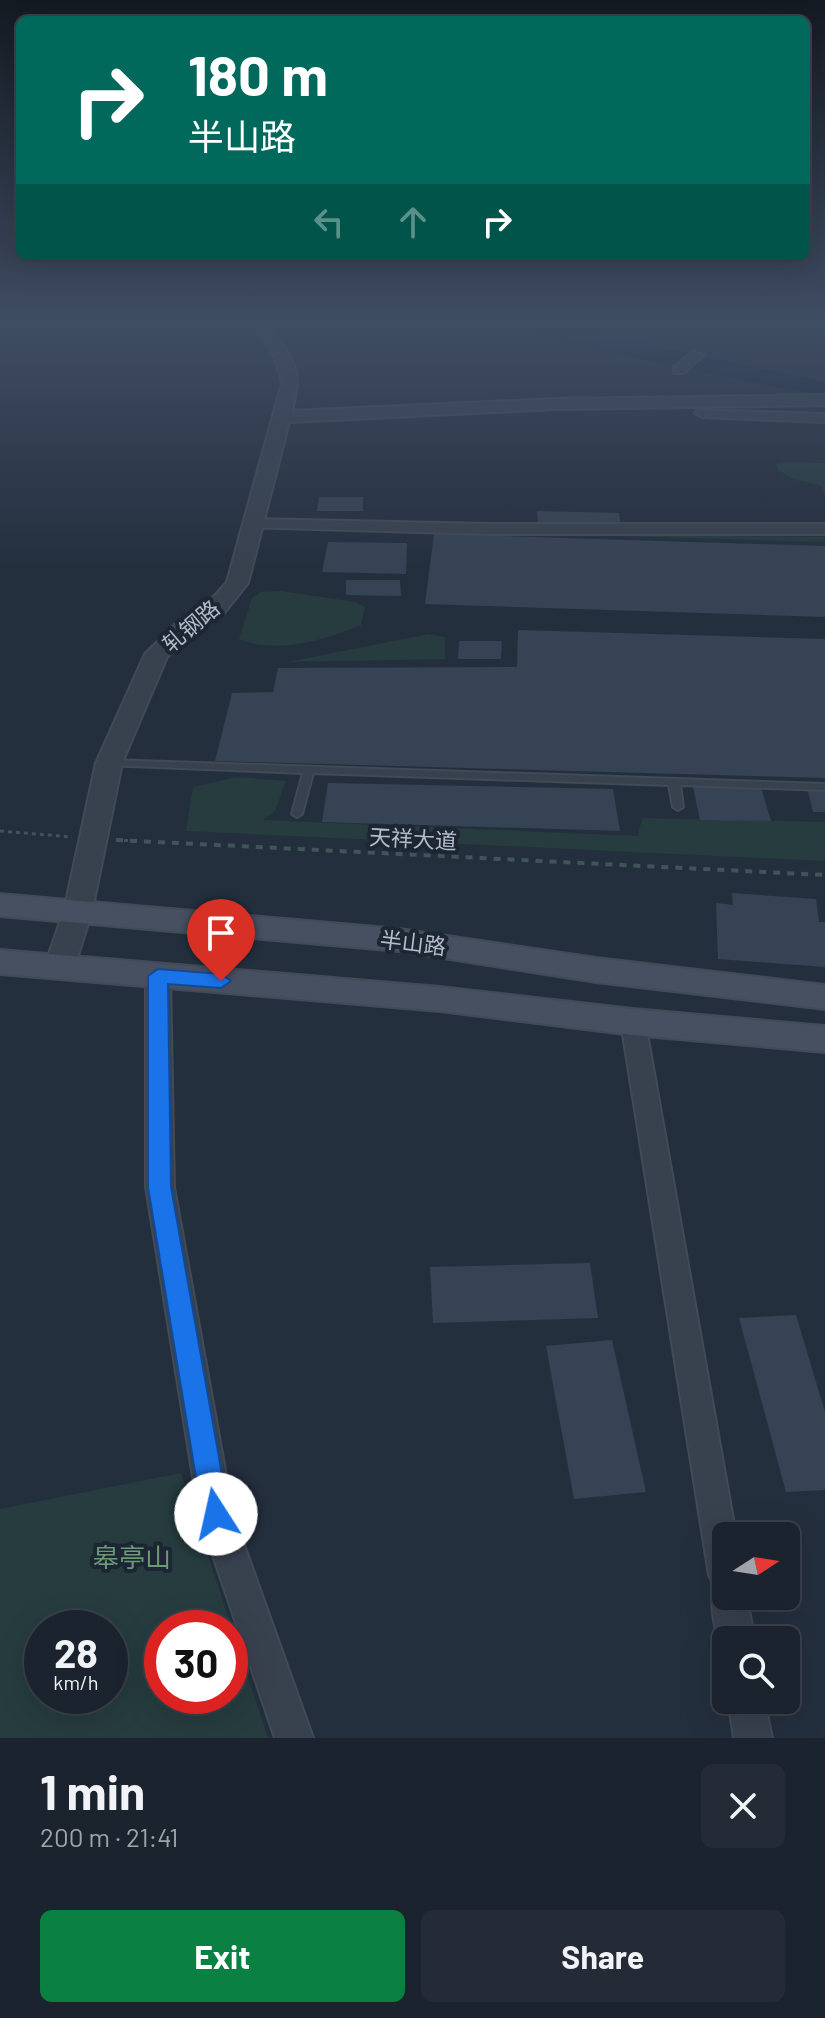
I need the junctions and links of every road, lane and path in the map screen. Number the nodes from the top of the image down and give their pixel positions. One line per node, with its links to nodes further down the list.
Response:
1 (285, 404): 3 (street, 轧钢路)
2 (553, 404): 3 (street)
3 (282, 413): 6 (street, 轧钢路)
4 (702, 413): 5 (street)
5 (825, 418)
6 (254, 524): 7 (street); 8 (street, 轧钢路)
7 (825, 529)
8 (109, 763): 9 (lane); 15 (street, 轧钢路)
9 (308, 772): 10 (lane); 13 (lane)
10 (674, 782): 11 (lane); 12 (lane)
11 (825, 787)
12 (678, 807)
13 (297, 814)
14 (0, 831): 15 (path, 天祥大道)
15 (92, 839): 16 (path, 天祥大道); 18 (street, 轧钢路)
16 (825, 875)
17 (0, 905): 18 (main road, 半山路)
18 (78, 911): 20 (street, 轧钢路); 22 (main road, 半山路)
19 (0, 962): 20 (main road)
20 (59, 968): 21 (main road)
21 (158, 976): 23 (main road); 27 (street)
22 (825, 997)
23 (633, 1022): 24 (main road); 25 (street)
24 (825, 1039)
25 (717, 1522)
26 (749, 1714): 28 (street)
27 (294, 1738)
28 (753, 1738)

